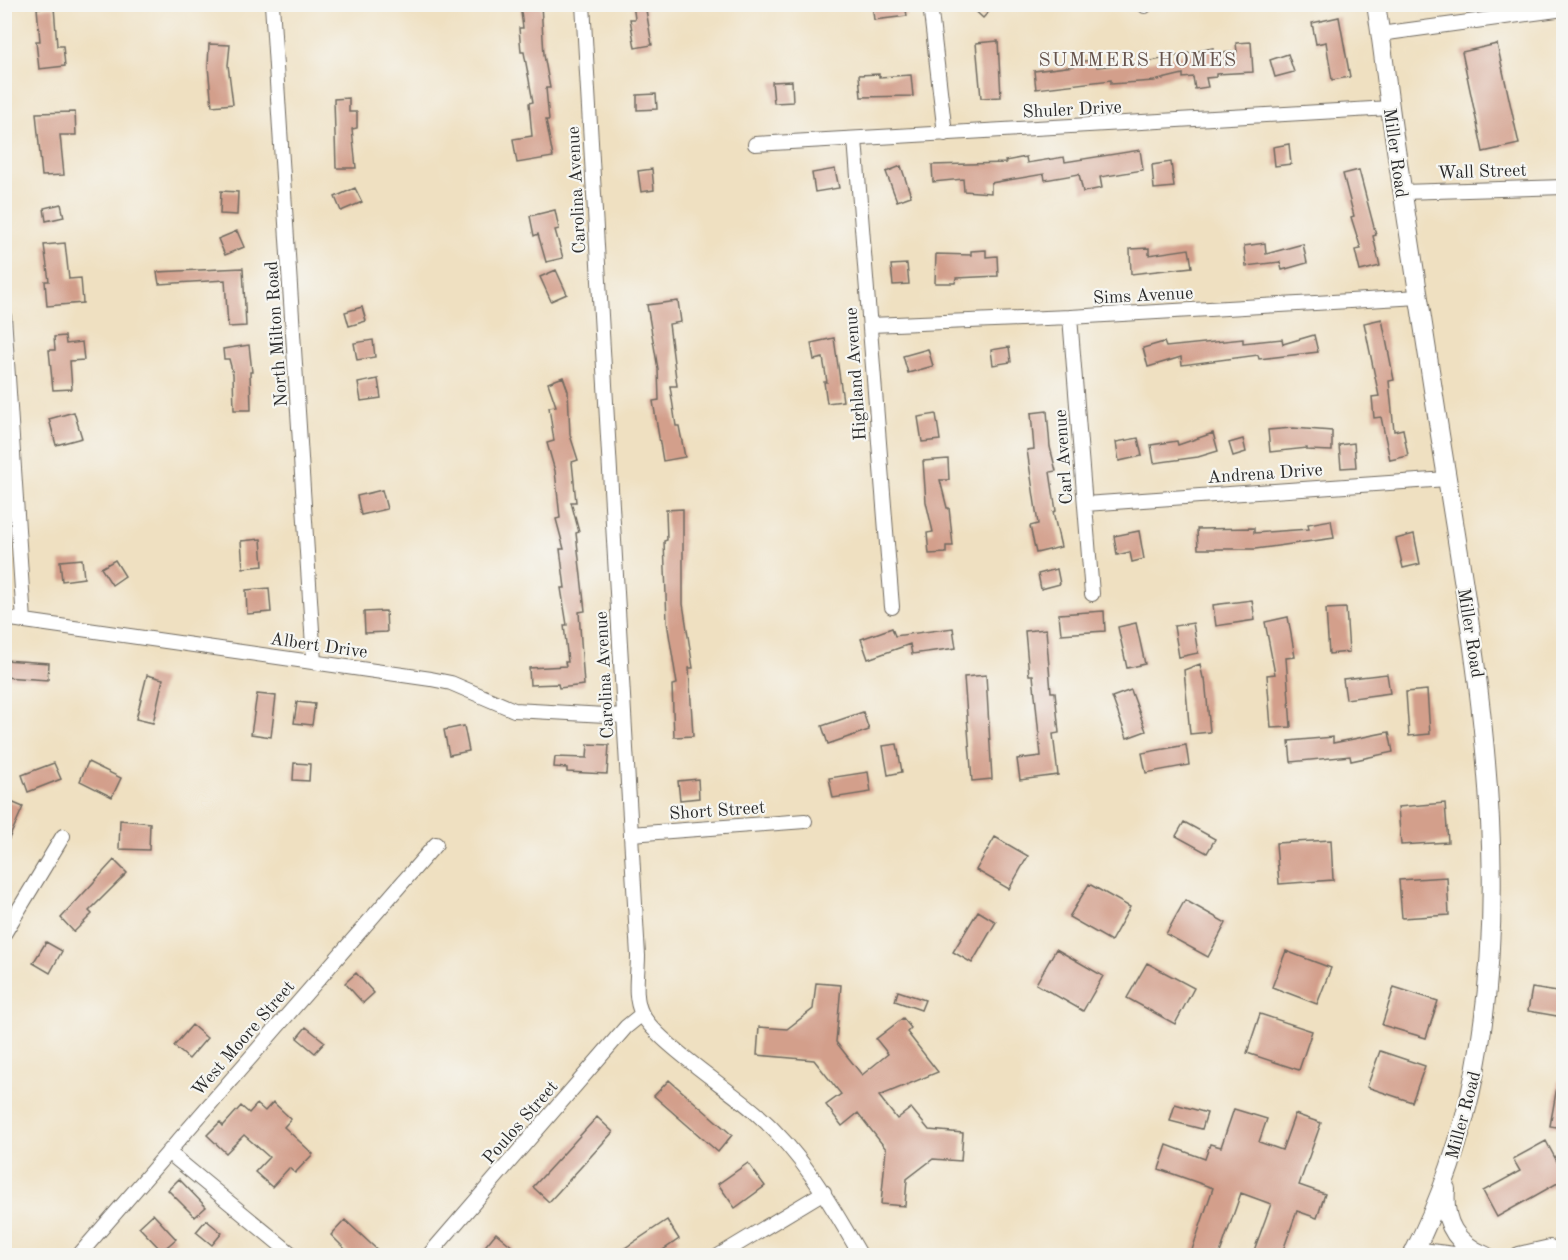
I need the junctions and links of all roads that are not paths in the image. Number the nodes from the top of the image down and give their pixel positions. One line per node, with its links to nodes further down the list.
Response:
1 (272, 4): 24 (street, North Milton Road)
2 (583, 4): 25 (street, Carolina Avenue)
3 (930, 4): 8 (street)
4 (1376, 4): 6 (main road, Miller Road)
5 (1563, 9): 6 (street)
6 (1380, 34): 7 (main road, Miller Road)
7 (1390, 108): 8 (street, Shuler Drive); 12 (main road, Miller Road)
8 (945, 134): 9 (street, Shuler Drive)
9 (855, 139): 10 (street, Shuler Drive); 16 (street, Highland Avenue)
10 (755, 144)
11 (1563, 187): 12 (street, Wall Street)
12 (1402, 192): 13 (main road, Miller Road)
13 (1419, 297): 15 (street, Sims Avenue); 18 (main road, Miller Road)
14 (4, 316): 17 (street)
15 (1070, 317): 16 (street, Sims Avenue); 19 (street, Carl Avenue)
16 (870, 325): 21 (street, Highland Avenue)
17 (6, 372): 23 (street)
18 (1447, 479): 19 (street, Andrena Drive); 33 (main road, Miller Road)
19 (1085, 504): 20 (street, Carl Avenue)
20 (1092, 594)
21 (892, 607)
22 (4, 618): 23 (street, Albert Drive)
23 (24, 621): 24 (street, Albert Drive)
24 (314, 662): 25 (street, Albert Drive)
25 (624, 716): 27 (street, Carolina Avenue)
26 (805, 821): 27 (street, Short Street)
27 (631, 834): 31 (street, Carolina Avenue)
28 (63, 836): 30 (street)
29 (436, 844): 32 (street, West Moore Street)
30 (4, 934)
31 (642, 1014): 34 (street); 39 (street, Poulos Street)
32 (168, 1152): 37 (street, West Moore Street); 38 (street)
33 (1448, 1171): 36 (main road, Miller Road); 43 (main road)
34 (824, 1192): 40 (street); 41 (street)
35 (1551, 1248): 44 (main road)
36 (1415, 1254): 42 (main road)
37 (78, 1256)
38 (294, 1256)
39 (428, 1256)
40 (718, 1256)
41 (861, 1256)
42 (1454, 1256)
43 (1485, 1256)
44 (1520, 1256)

